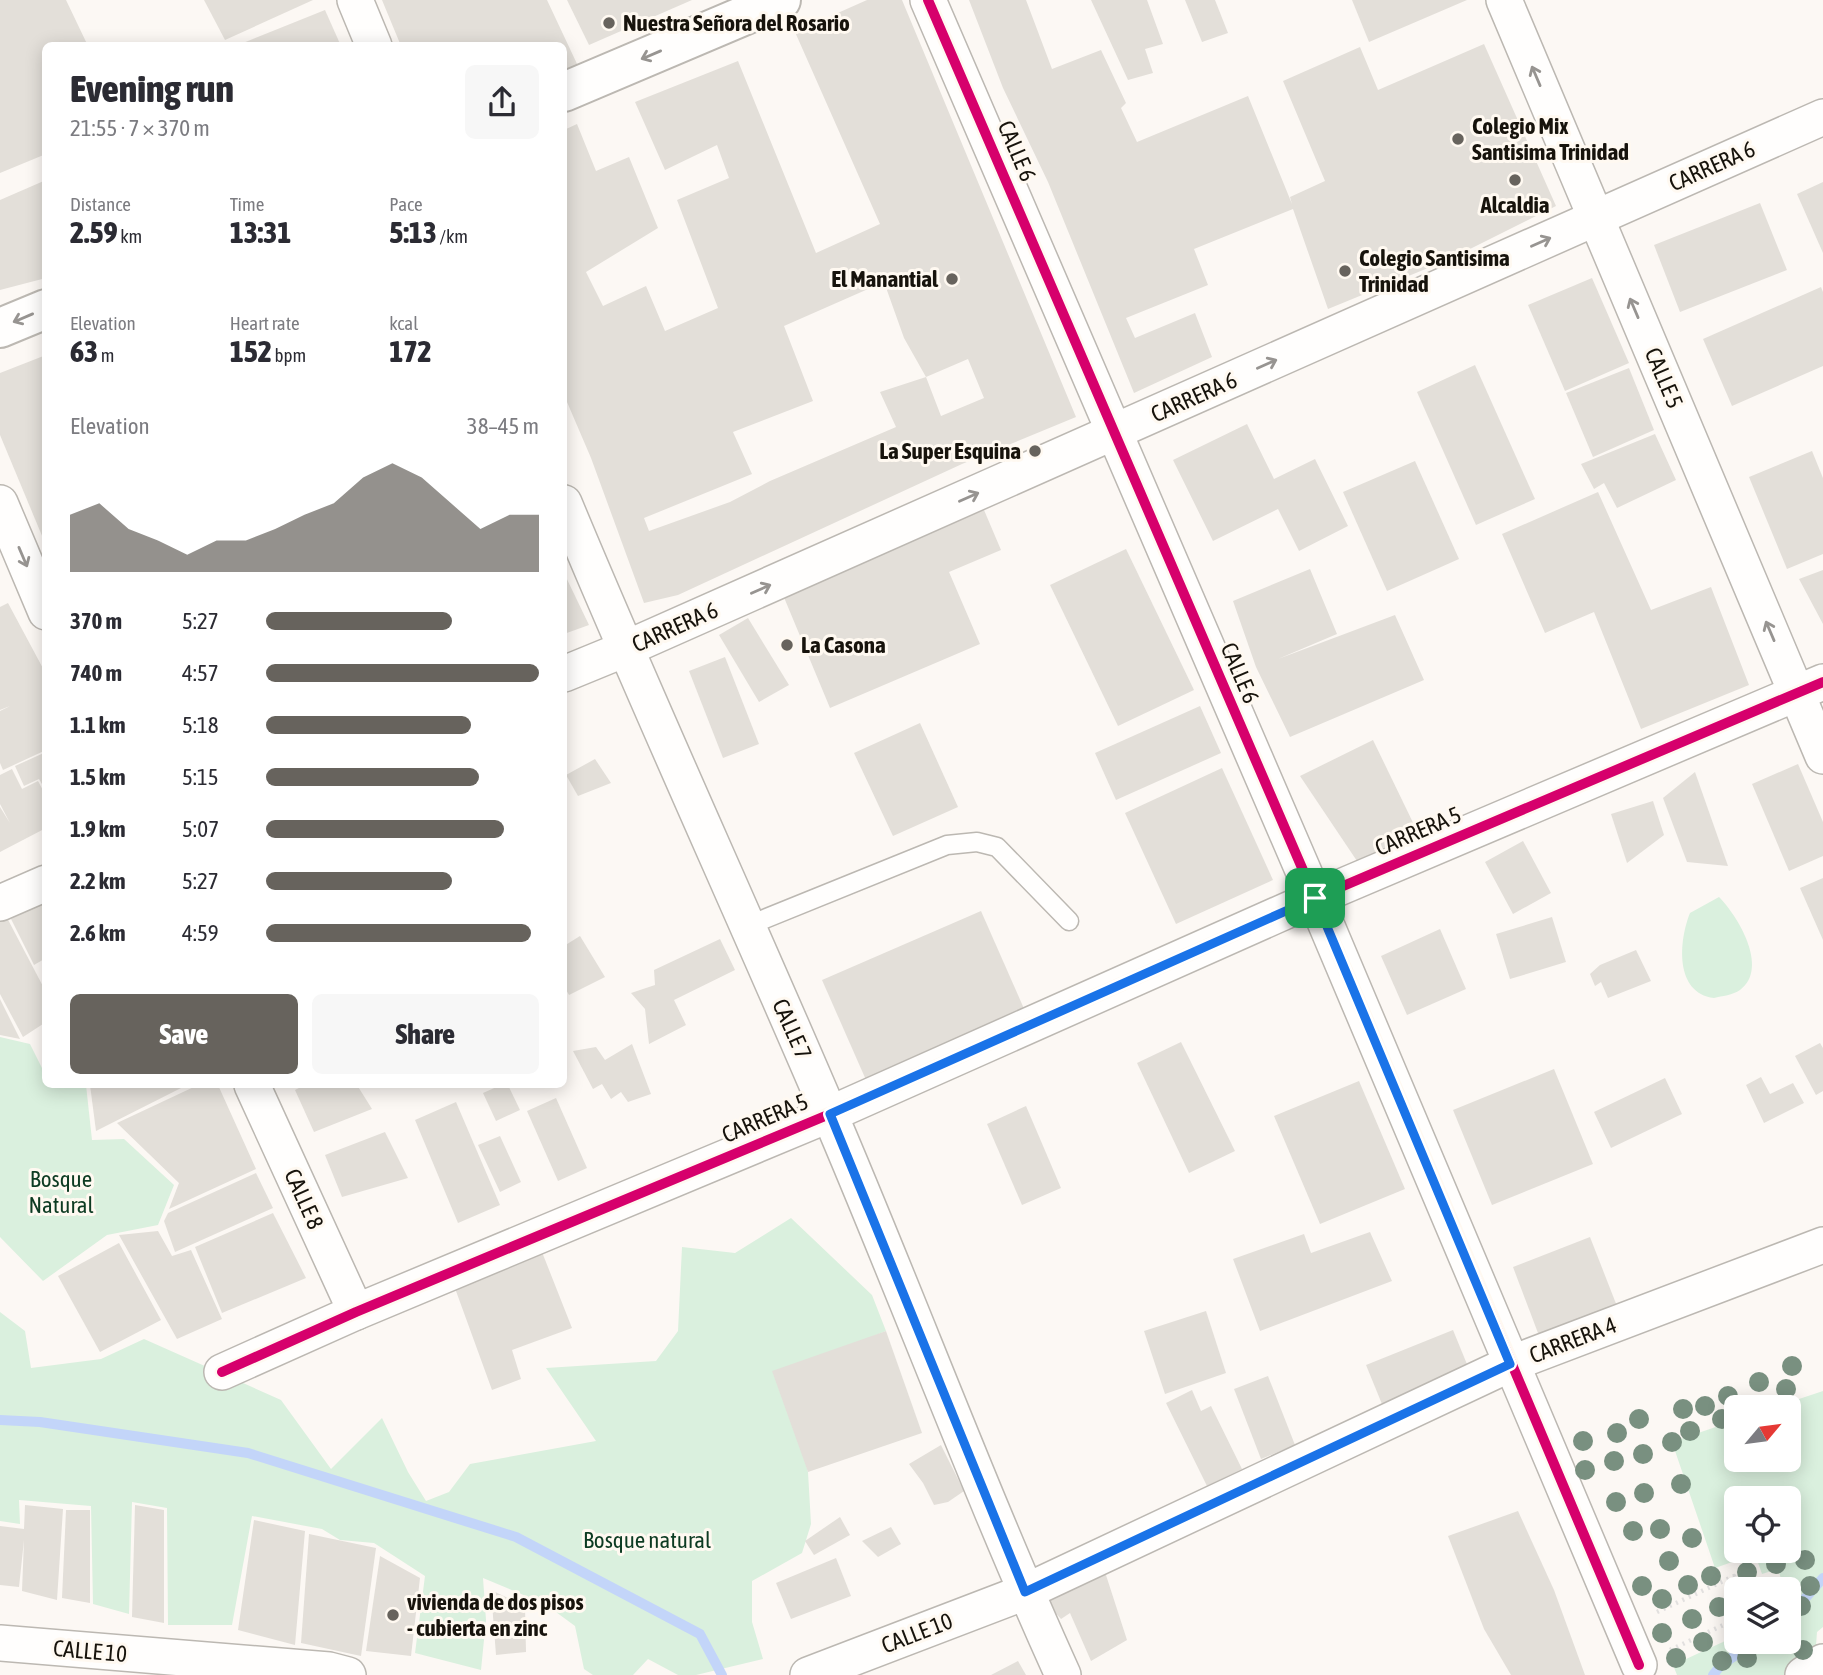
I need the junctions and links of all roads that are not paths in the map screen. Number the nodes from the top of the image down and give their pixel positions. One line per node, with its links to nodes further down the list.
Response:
1 (355, 0): 5 (street)
2 (781, 0): 6 (street, one-way to 6)
3 (928, 0): 11 (street, CALLE 6)
4 (1504, 0): 8 (street, CALLE 5, one-way to 4)
5 (372, 42)
6 (567, 91)
7 (1823, 117): 8 (street, CARRERA 6)
8 (1596, 218): 11 (street, CARRERA 6, one-way to 8); 17 (street, CALLE 5, one-way to 8)
9 (42, 311): 10 (street, one-way to 10)
10 (0, 328)
11 (1114, 433): 15 (street, CARRERA 6, one-way to 11); 20 (street, CALLE 6)
12 (0, 503): 14 (street, one-way to 14)
13 (567, 510): 15 (street, CALLE 7)
14 (42, 603)
15 (625, 649): 16 (street, CARRERA 6); 23 (street, CALLE 7)
16 (567, 673)
17 (1810, 688): 18 (street, CALLE 5); 20 (street, CARRERA 5)
18 (1823, 757)
19 (42, 885): 21 (street)
20 (1315, 898): 25 (street, CARRERA 5); 28 (street, CALLE 6)
21 (0, 903)
22 (1069, 921): 23 (lane)
23 (747, 926): 25 (street, CALLE 7)
24 (253, 1088): 27 (street, CALLE 8)
25 (830, 1114): 27 (street, CARRERA 5); 30 (street, CALLE 7)
26 (1823, 1245): 28 (street, CARRERA 4)
27 (356, 1312): 29 (street, CARRERA 5)
28 (1510, 1364): 30 (street, CARRERA 4); 32 (street, CALLE 6)
29 (222, 1372)
30 (1025, 1592): 35 (street, CALLE 10); 36 (street, CALLE 7)
31 (0, 1643): 34 (street, CALLE 10)
32 (1653, 1658)
33 (1823, 1662): 37 (street)
34 (348, 1675)
35 (808, 1675)
36 (1063, 1675)
37 (1803, 1675)

